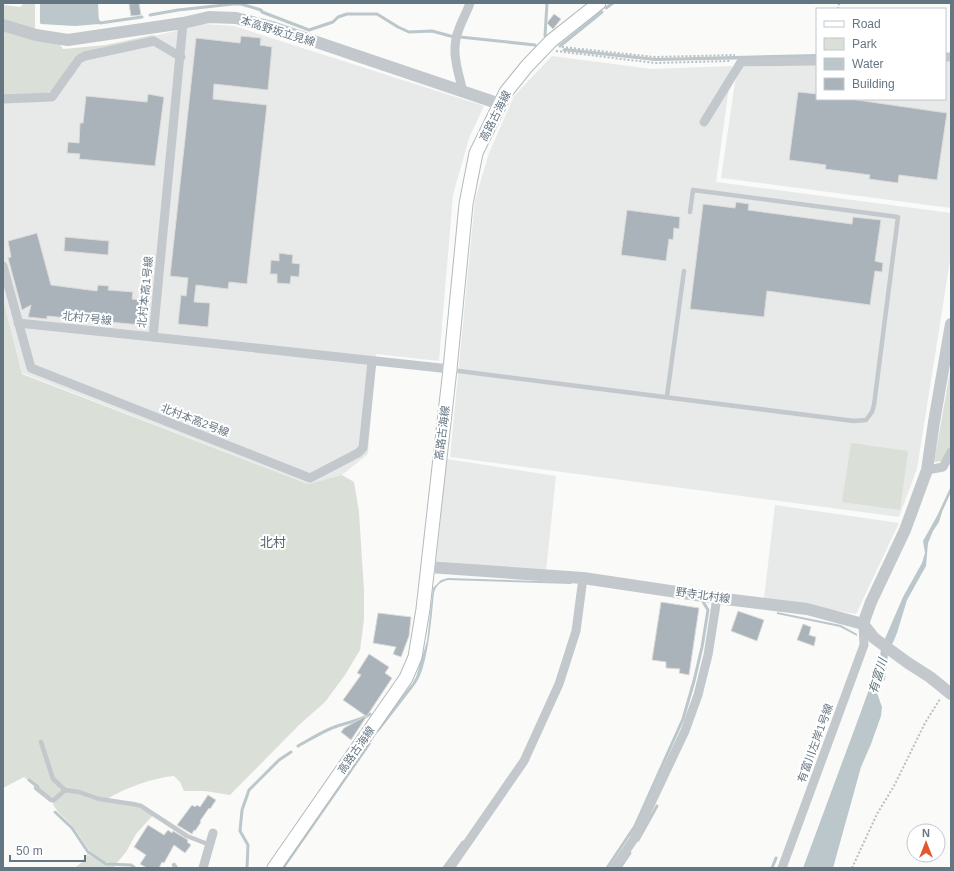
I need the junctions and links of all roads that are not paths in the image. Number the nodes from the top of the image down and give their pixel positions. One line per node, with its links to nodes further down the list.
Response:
1 (470, 3): 7 (street)
2 (599, 3): 9 (main road, 高路古海線)
3 (183, 23): 4 (street, 本高野坂立見線); 5 (street, 北村本高1号線); 7 (street, 本高野坂立見線)
4 (3, 25)
5 (181, 57): 8 (street); 16 (street, 北村本高1号線)
6 (816, 61): 10 (street)
7 (463, 92): 9 (street, 本高野坂立見線)
8 (3, 99)
9 (500, 104): 18 (main road, 高路古海線)
10 (704, 122)
11 (690, 212): 19 (lane)
12 (3, 266): 14 (street, 北村本高2号線)
13 (684, 271): 19 (lane)
14 (18, 323): 16 (street, 北村7号線); 17 (street, 北村本高2号線)
15 (951, 324): 21 (street)
16 (153, 337): 17 (street, 北村本高1号線)
17 (372, 361): 18 (street, 北村本高1号線)
18 (450, 369): 19 (lane); 22 (main road, 高路古海線)
19 (667, 396)
20 (951, 452): 21 (street)
21 (927, 470): 25 (street)
22 (429, 567): 23 (street, 野寺北村線); 33 (main road, 高路古海線)
23 (583, 578): 24 (street, 野寺北村線); 34 (street)
24 (717, 598): 25 (street, 野寺北村線); 35 (street)
25 (863, 624): 26 (street); 36 (street, 有富川左岸1号線)
26 (948, 691)
27 (41, 742): 29 (lane)
28 (36, 788): 29 (lane)
29 (65, 790): 31 (lane)
30 (213, 833): 31 (street)
31 (210, 845): 32 (street)
32 (203, 868)
33 (274, 868)
34 (450, 868)
35 (614, 868)
36 (782, 868)

